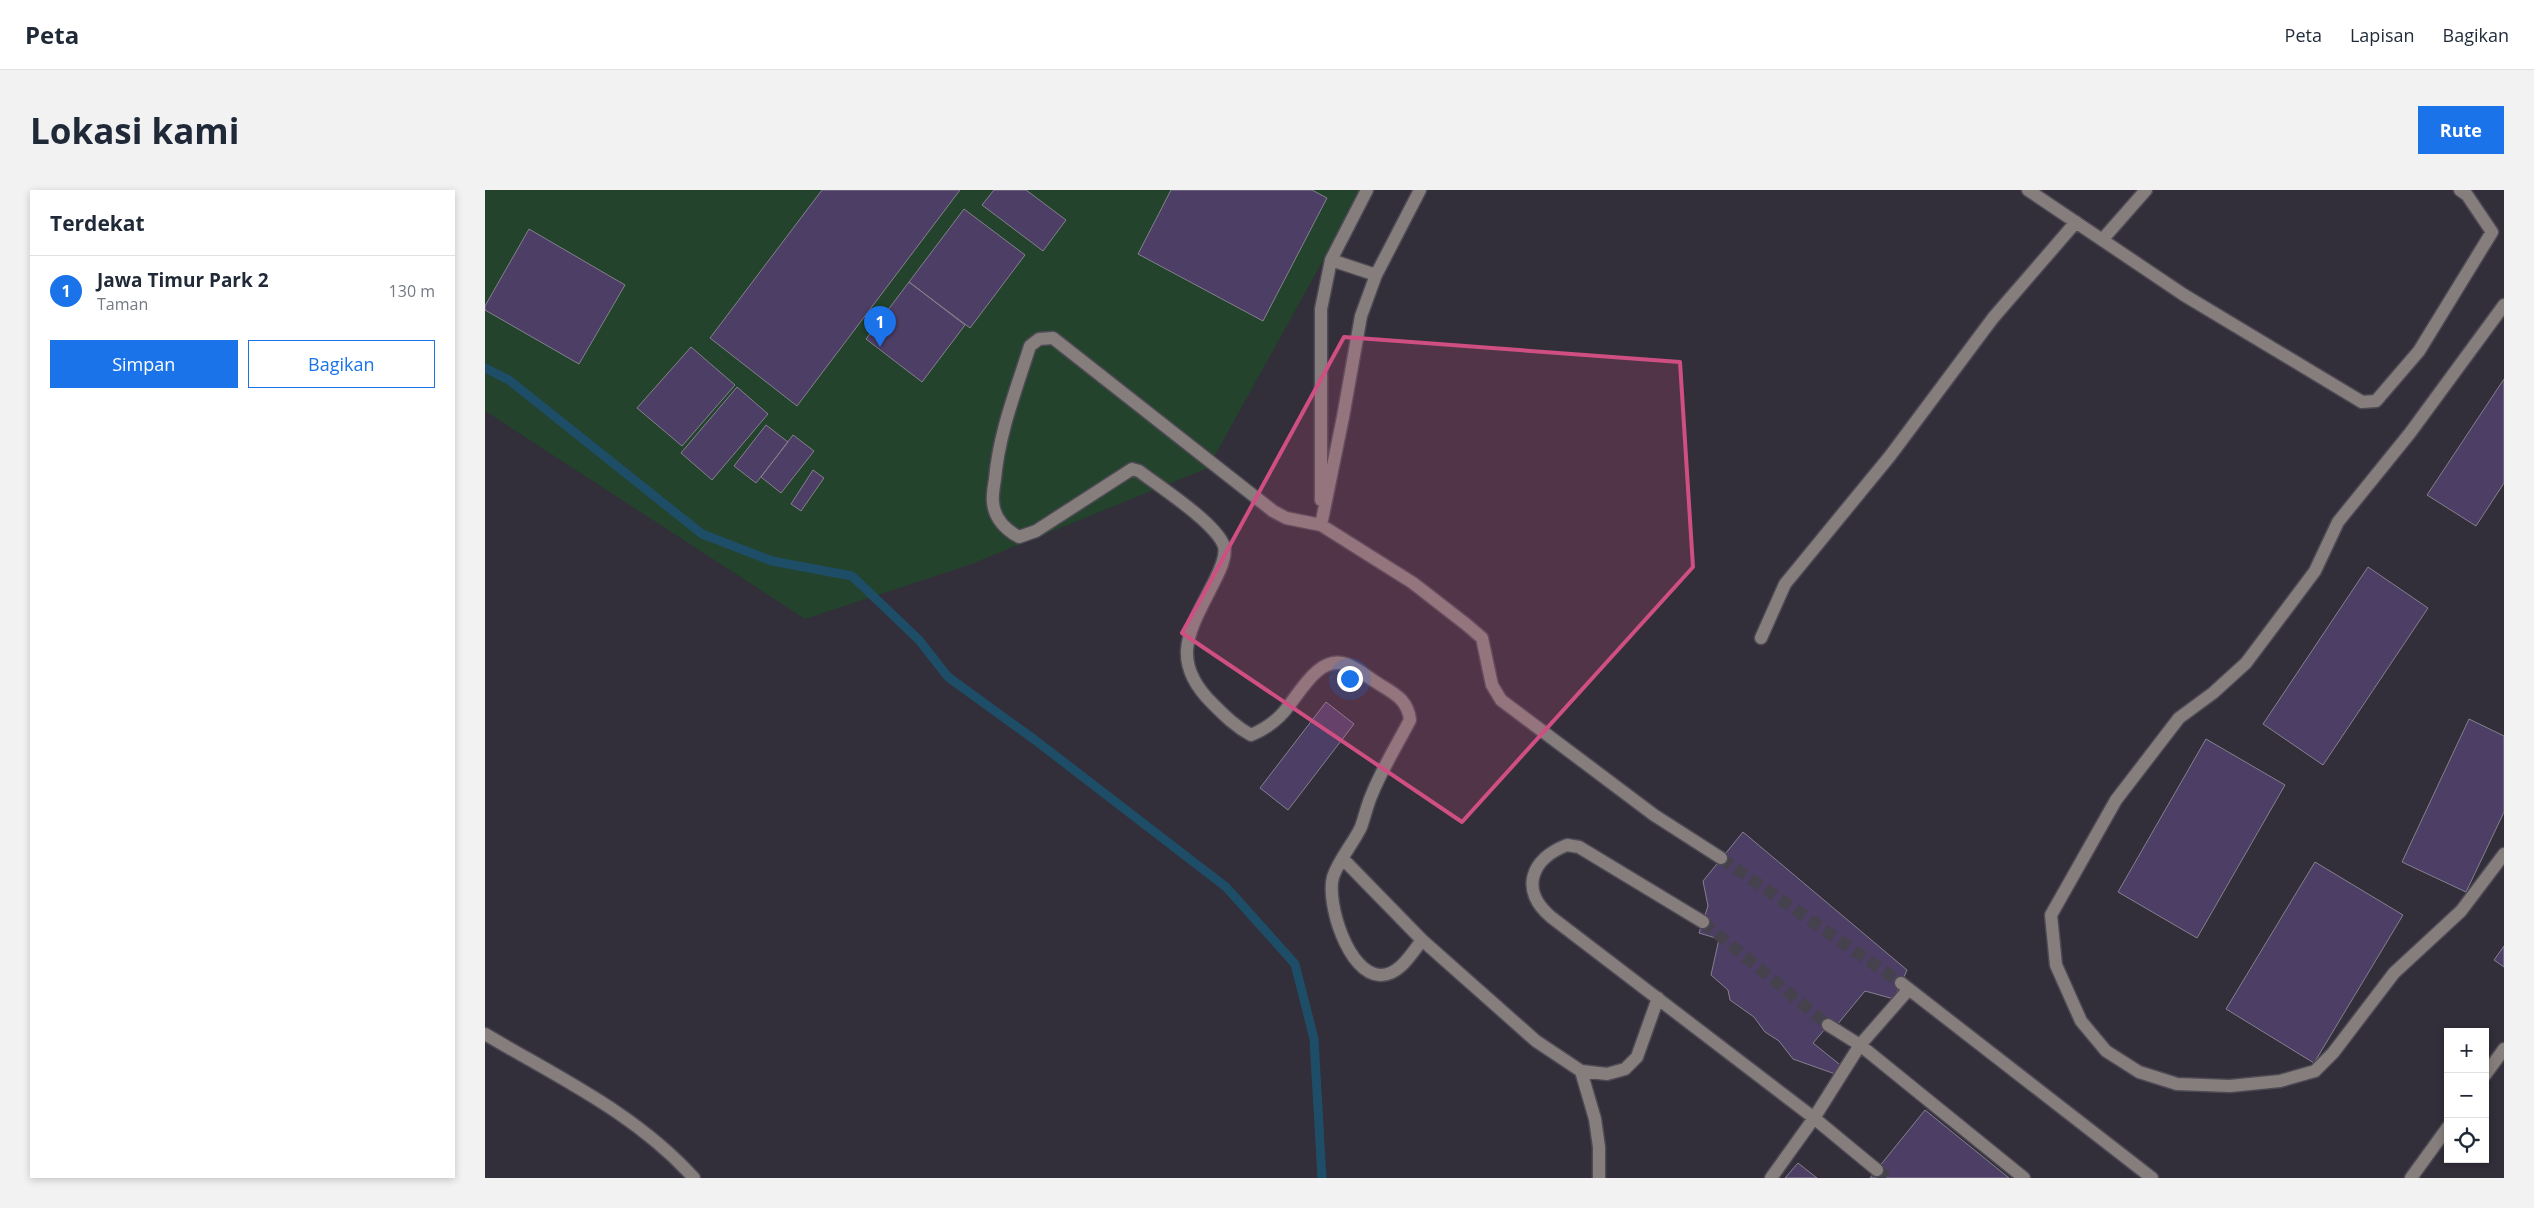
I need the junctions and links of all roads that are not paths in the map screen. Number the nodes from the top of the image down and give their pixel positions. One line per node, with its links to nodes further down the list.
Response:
1 (1367, 190): 8 (street)
2 (1420, 190): 9 (street)
3 (2028, 190): 6 (street)
4 (2146, 190): 7 (street)
5 (2460, 190): 7 (street)
6 (2076, 222): 7 (street); 12 (street)
7 (2102, 240)
8 (1331, 260): 9 (street); 11 (street)
9 (1376, 274): 11 (street)
10 (2504, 305): 13 (street)
11 (1321, 525): 14 (street); 15 (street)
12 (1761, 638)
13 (2504, 854)
14 (1721, 858)
15 (1343, 859): 17 (street); 17 (street)
16 (1703, 922): 18 (street)
17 (1422, 940): 23 (street)
18 (1657, 998): 23 (street); 25 (street)
19 (1828, 1025): 21 (street)
20 (485, 1034): 28 (street)
21 (1860, 1045): 25 (street); 31 (street); 32 (street)
22 (2504, 1049): 24 (street)
23 (1581, 1071): 29 (street)
24 (2486, 1073)
25 (1814, 1118): 27 (street); 30 (street)
26 (2444, 1133): 33 (street)
27 (1877, 1170)
28 (694, 1178)
29 (1599, 1178)
30 (1771, 1178)
31 (2024, 1178)
32 (2152, 1178)
33 (2411, 1178)

